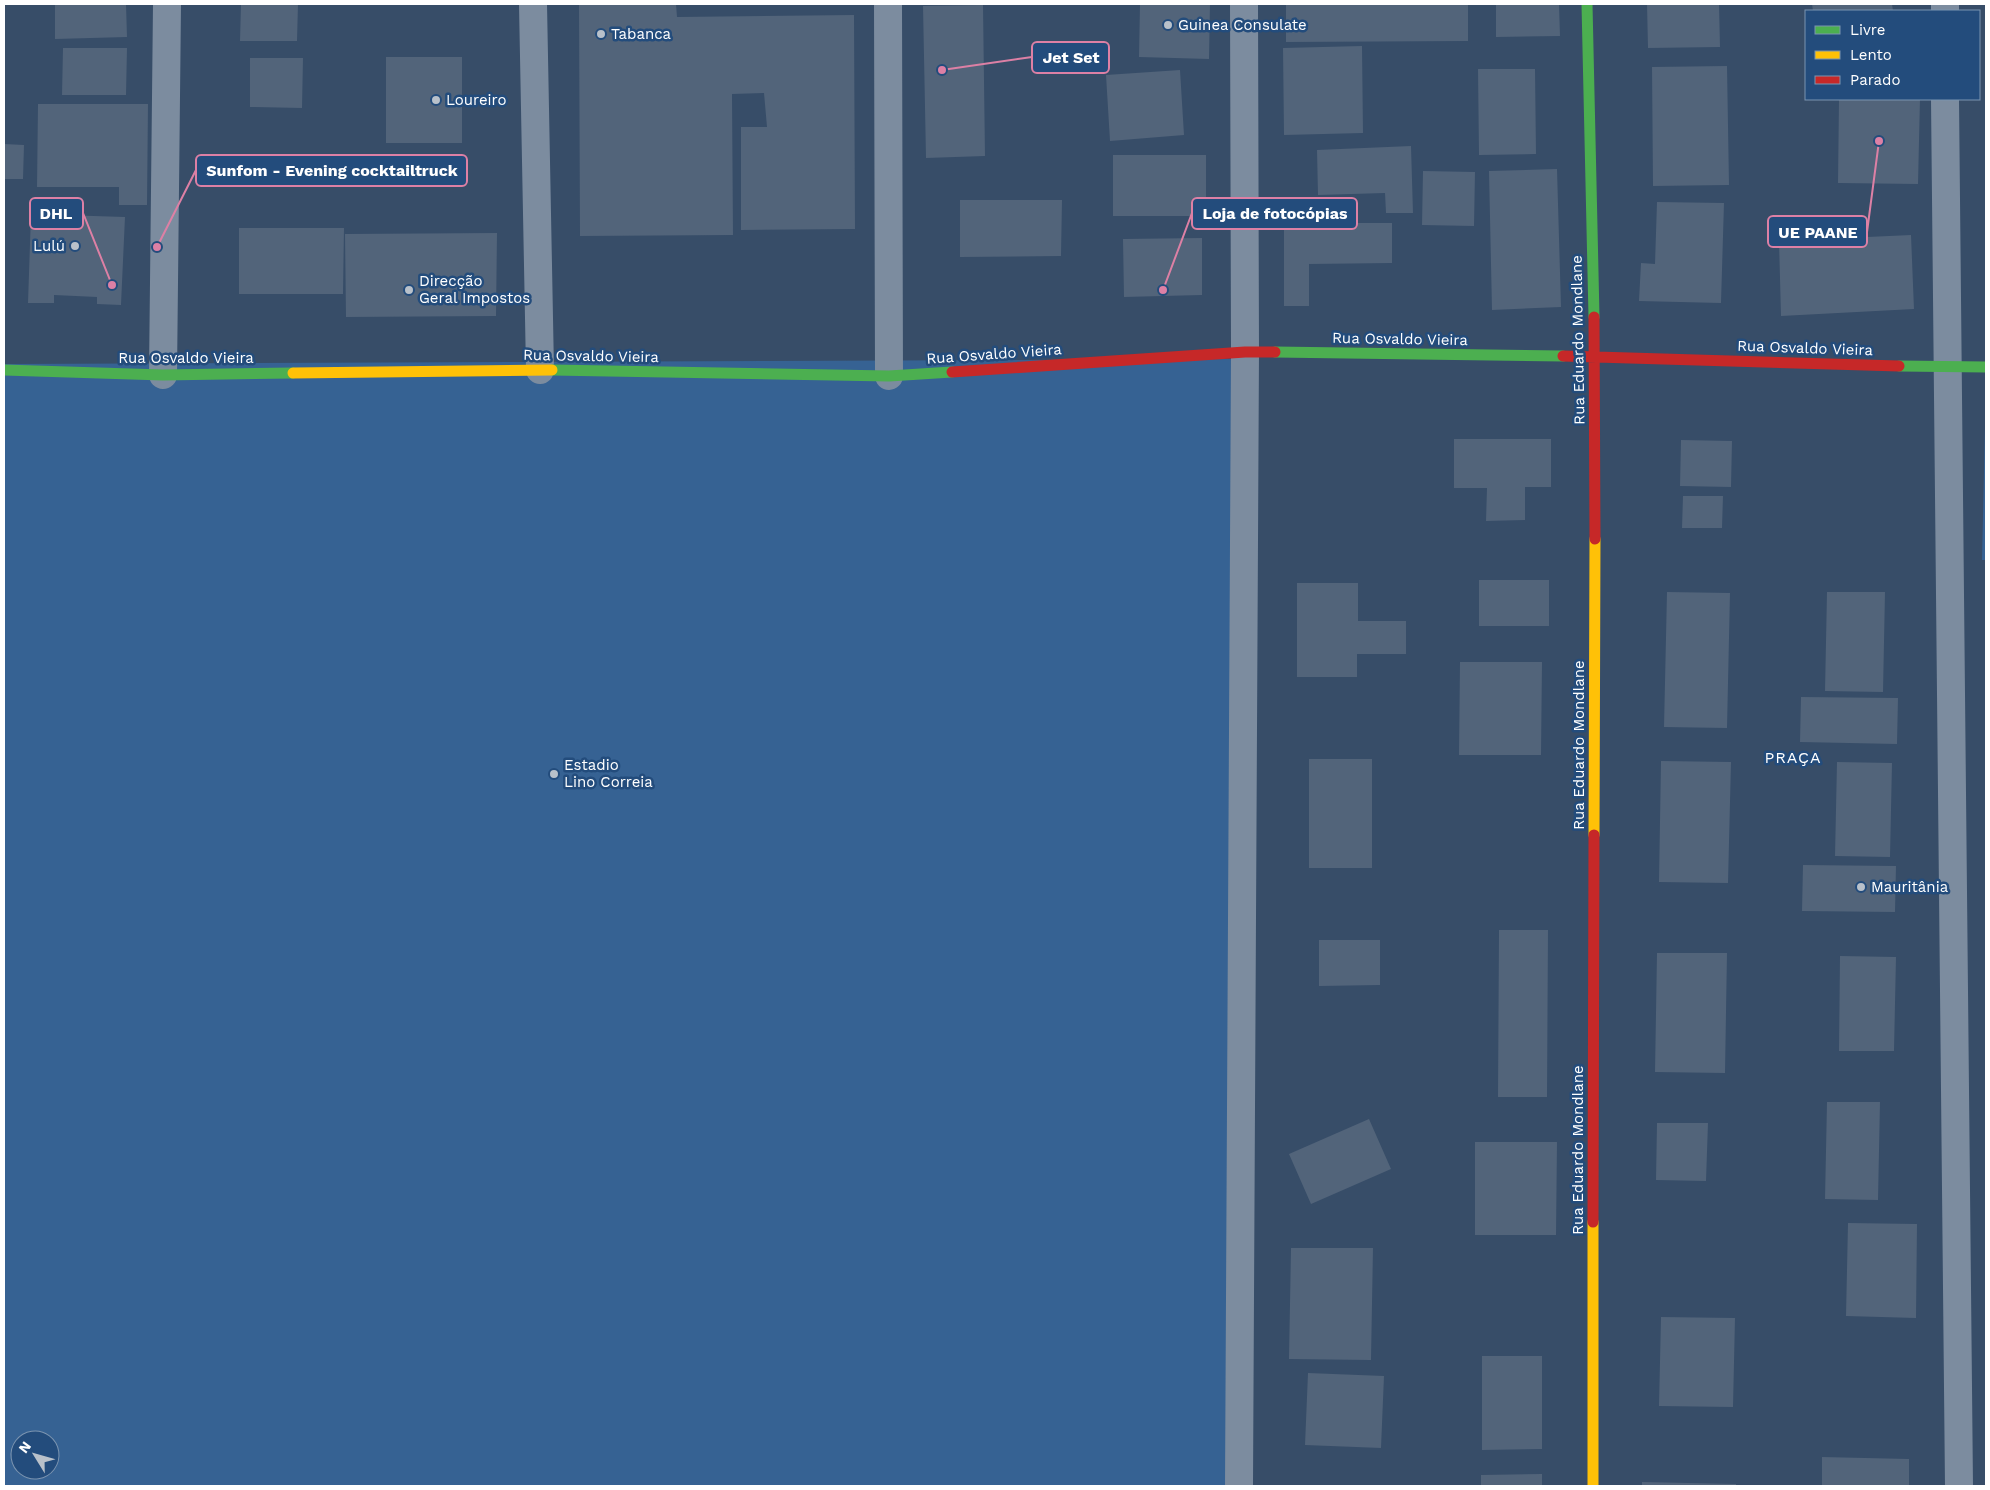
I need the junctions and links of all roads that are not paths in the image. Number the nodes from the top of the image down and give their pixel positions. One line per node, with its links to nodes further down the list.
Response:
1 (167, 4): 13 (street)
2 (533, 4): 12 (street)
3 (888, 4): 14 (street)
4 (1244, 4): 7 (street)
5 (1587, 4): 8 (street, Rua Eduardo Mondlane)
6 (1945, 100): 10 (street)
7 (1244, 352): 8 (street, Rua Osvaldo Vieira); 14 (street, Rua Osvaldo Vieira); 15 (street)
8 (1595, 356): 10 (street, Rua Osvaldo Vieira); 16 (street, Rua Eduardo Mondlane)
9 (1986, 367): 10 (street, Rua Osvaldo Vieira)
10 (1947, 368): 17 (street)
11 (4, 370): 13 (street, Rua Osvaldo Vieira)
12 (540, 370): 13 (street, Rua Osvaldo Vieira); 14 (street, Rua Osvaldo Vieira)
13 (163, 375)
14 (889, 376)
15 (1238, 1486)
16 (1593, 1486)
17 (1959, 1486)

